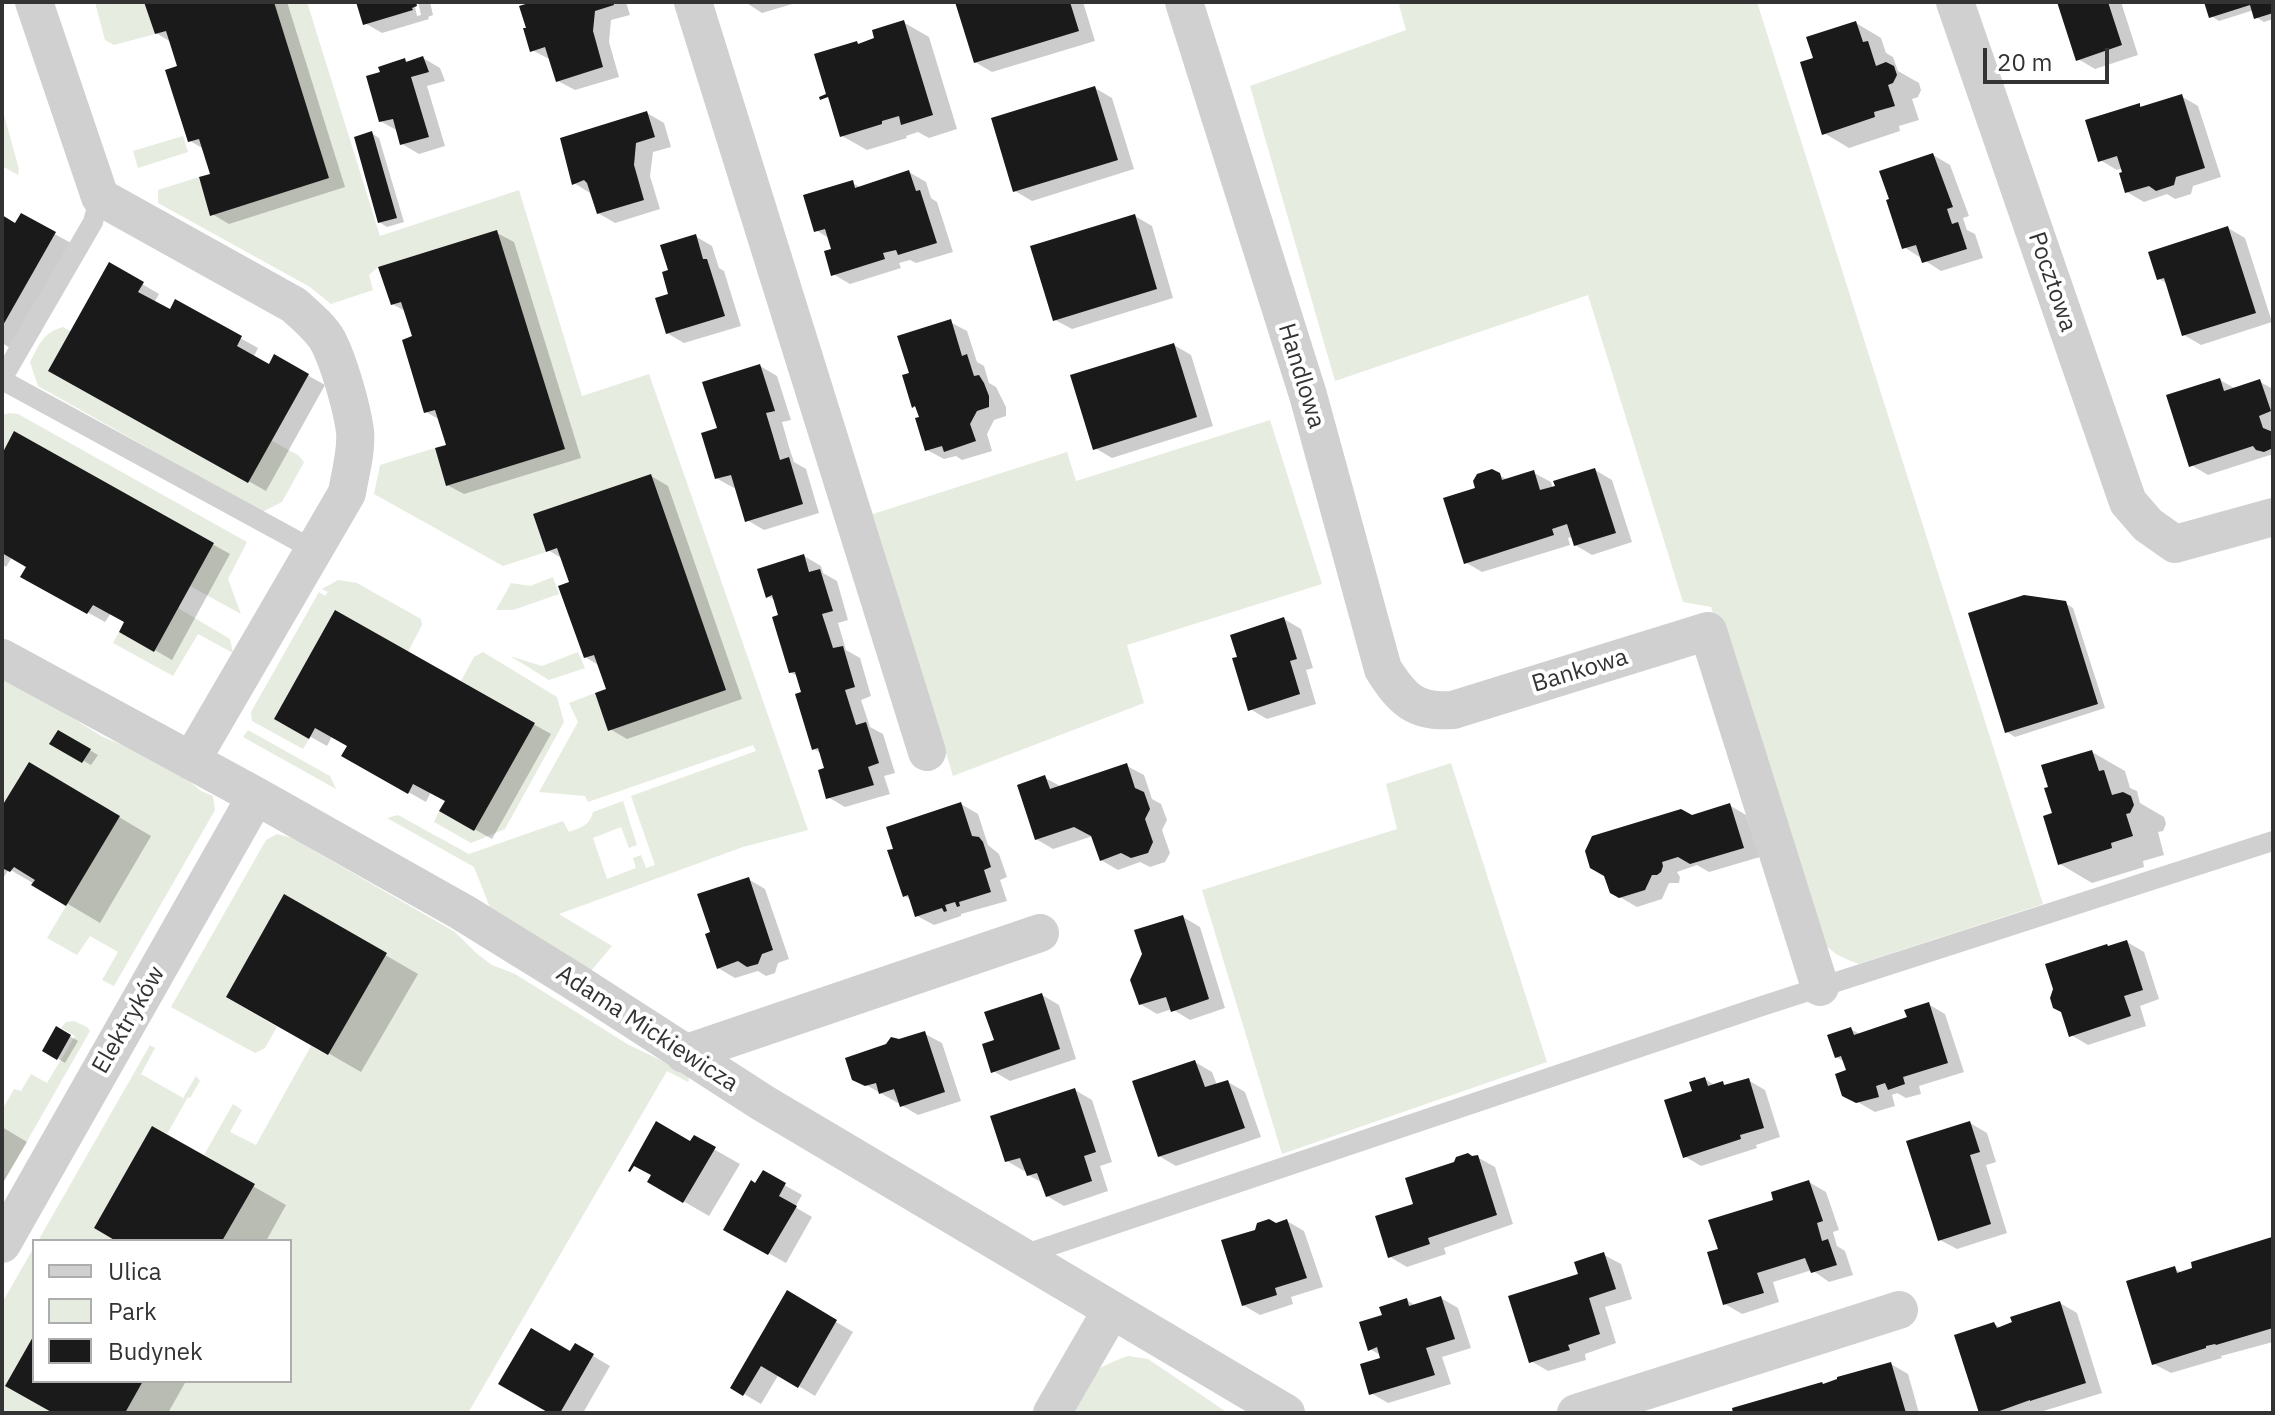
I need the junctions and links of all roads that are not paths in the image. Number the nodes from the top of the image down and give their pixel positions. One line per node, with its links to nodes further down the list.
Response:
1 (34, 2): 5 (street)
2 (693, 2): 11 (street)
3 (1184, 2): 10 (street, Handlowa)
4 (1955, 2): 7 (street, Pocztowa)
5 (100, 197): 6 (lane); 8 (street)
6 (2, 379): 8 (lane)
7 (2273, 517)
8 (314, 550): 12 (street)
9 (2, 658): 12 (street, Adama Mickiewicza)
10 (1453, 710): 16 (street, Bankowa)
11 (927, 752)
12 (191, 761): 13 (street, Adama Mickiewicza)
13 (256, 796): 17 (street, Adama Mickiewicza); 18 (street, Elektryków)
14 (2273, 841): 16 (lane)
15 (1040, 933): 17 (street)
16 (1820, 987): 19 (lane)
17 (684, 1054): 19 (street, Adama Mickiewicza)
18 (2, 1244)
19 (1020, 1256): 21 (street, Adama Mickiewicza)
20 (1899, 1310): 24 (street)
21 (1111, 1311): 22 (street); 23 (street, Adama Mickiewicza)
22 (1052, 1413)
23 (1286, 1413)
24 (1576, 1413)

